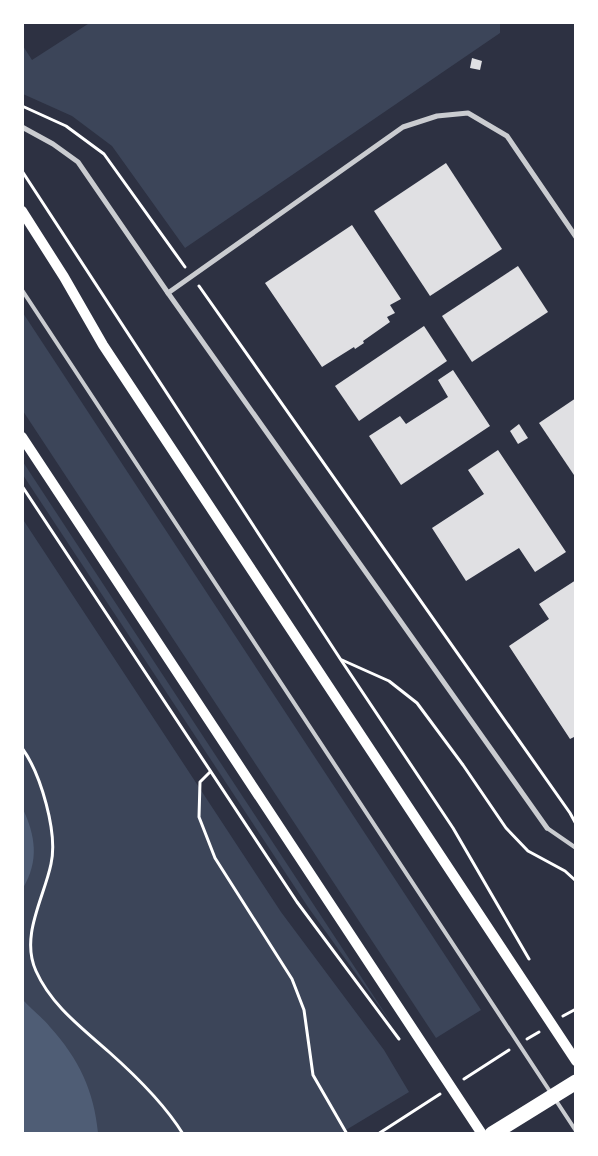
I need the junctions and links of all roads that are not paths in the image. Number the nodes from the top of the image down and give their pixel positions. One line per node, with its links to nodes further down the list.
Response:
1 (22, 128): 5 (street)
2 (22, 211): 9 (main road)
3 (576, 236): 5 (street)
4 (22, 290): 11 (lane)
5 (168, 293): 7 (street)
6 (22, 437): 12 (main road)
7 (546, 828): 8 (lane)
8 (576, 848)
9 (576, 1061)
10 (576, 1082): 13 (highway)
11 (576, 1130)
12 (482, 1134)
13 (492, 1134)

